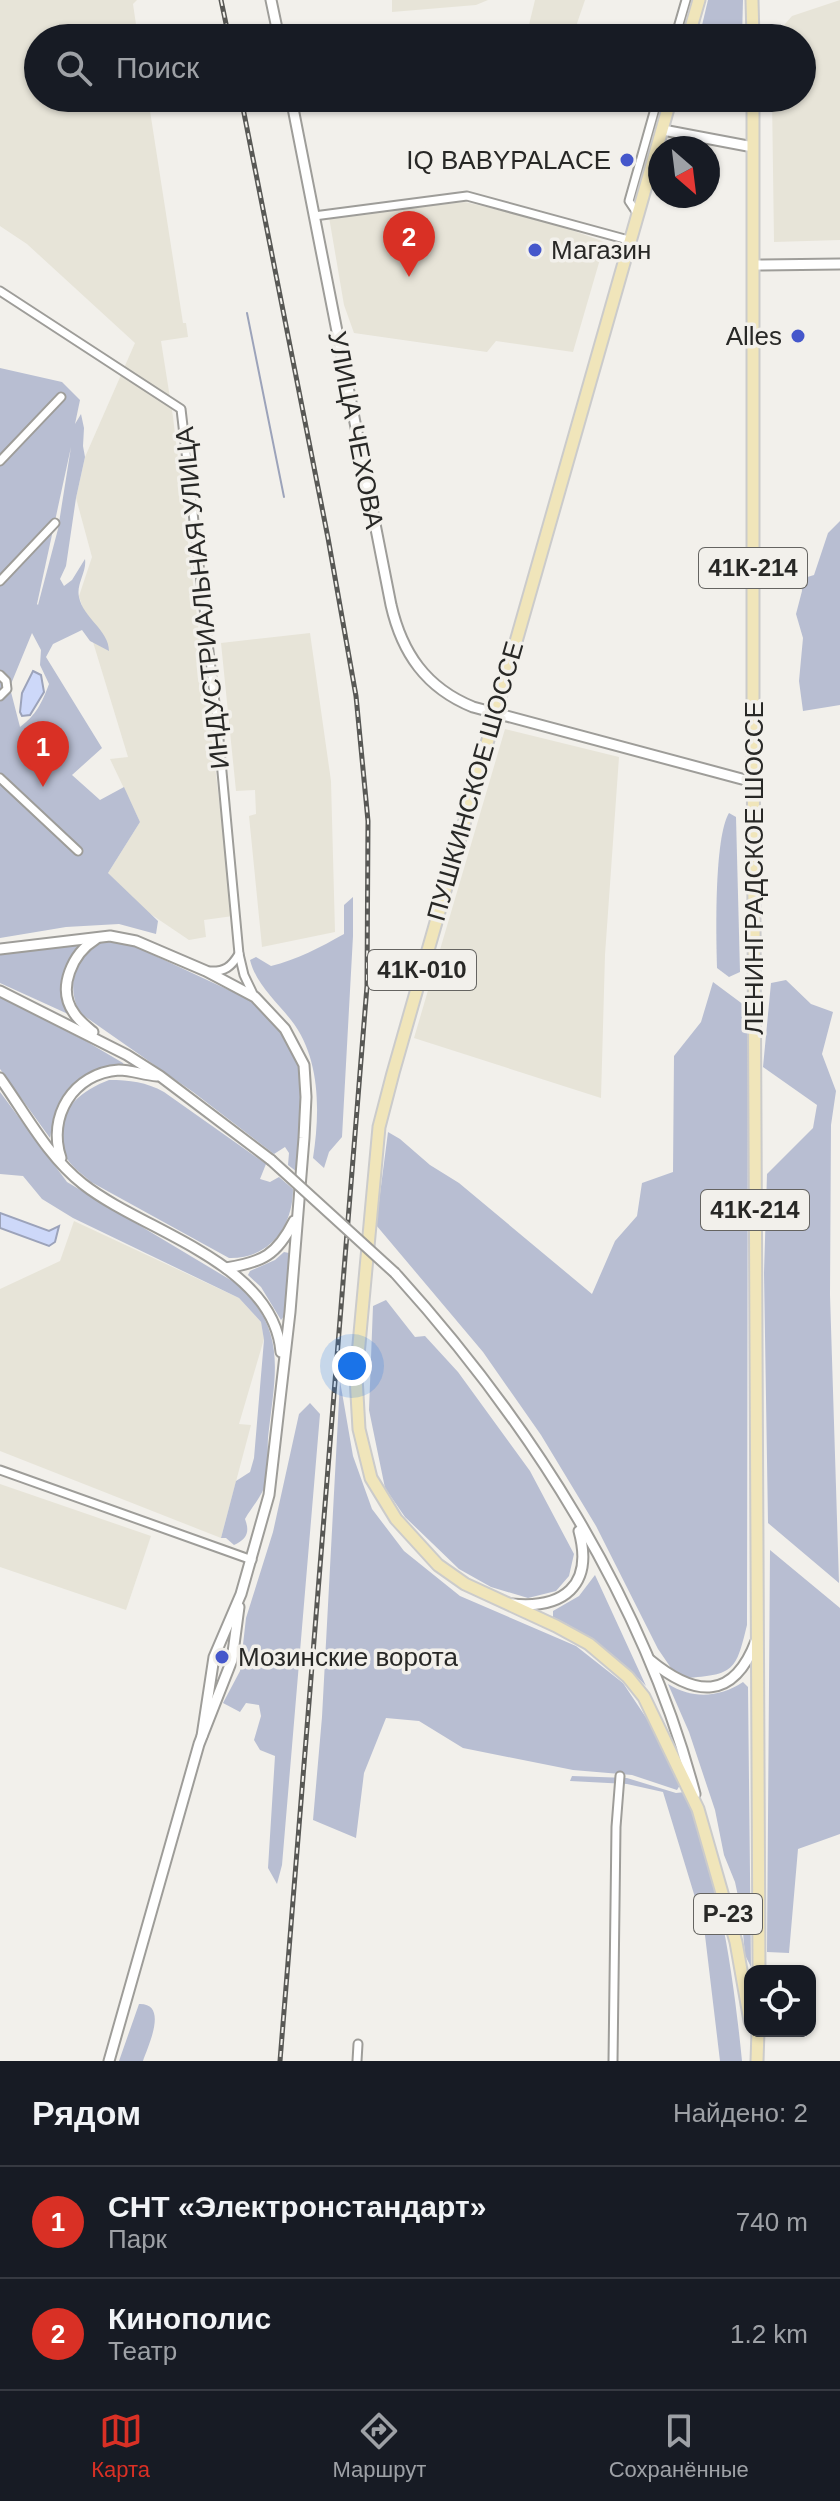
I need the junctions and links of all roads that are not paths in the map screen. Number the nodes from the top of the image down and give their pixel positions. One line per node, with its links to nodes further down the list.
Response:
1 (271, 0): 5 (street)
2 (686, 0): 6 (street)
3 (699, 0): 7 (main road)
4 (752, 0): 8 (main road)
5 (276, 24)
6 (679, 24)
7 (692, 24)
8 (753, 24)
9 (294, 112): 15 (street, УЛИЦА ЧЕХОВА)
10 (654, 112): 16 (street)
11 (668, 112): 13 (main road, ПУШКИНСКОЕ ШОССЕ / 41К-010)
12 (753, 112): 14 (main road, ЛЕНИНГРАДСКОЕ ШОССЕ / 41К-214)
13 (663, 130): 14 (street); 16 (main road, ПУШКИНСКОЕ ШОССЕ / 41К-010)
14 (753, 147): 19 (main road, ЛЕНИНГРАДСКОЕ ШОССЕ / 41К-214)
15 (314, 216): 17 (street); 27 (street, УЛИЦА ЧЕХОВА)
16 (639, 216): 17 (main road, ПУШКИНСКОЕ ШОССЕ / 41К-010)
17 (632, 241): 27 (main road, ПУШКИНСКОЕ ШОССЕ / 41К-010)
18 (840, 264): 19 (street)
19 (754, 265): 29 (main road, ЛЕНИНГРАДСКОЕ ШОССЕ / 41К-214)
20 (0, 291): 33 (street, ИНДУСТРИАЛЬНАЯ УЛИЦА)
21 (61, 397): 22 (street)
22 (0, 461)
23 (55, 523): 24 (street)
24 (0, 581)
25 (0, 675): 26 (street)
26 (0, 696)
27 (494, 713): 29 (street, УЛИЦА ЧЕХОВА); 48 (main road, ПУШКИНСКОЕ ШОССЕ / 41К-010)
28 (0, 778): 30 (street)
29 (753, 782): 49 (main road, ЛЕНИНГРАДСКОЕ ШОССЕ / 41К-214)
30 (78, 851)
31 (103, 936): 32 (street); 34 (street); 37 (street)
32 (0, 949)
33 (239, 954): 34 (street); 36 (street)
34 (206, 971): 36 (street)
35 (0, 991): 37 (street, Р-23)
36 (255, 997): 41 (street)
37 (101, 1040): 38 (street, Р-23)
38 (160, 1076): 40 (street); 45 (street, Р-23, bridge)
39 (0, 1078): 40 (street)
40 (63, 1165): 42 (street)
41 (297, 1216): 42 (street); 43 (street)
42 (226, 1268): 43 (street)
43 (283, 1371): 46 (street)
44 (0, 1470): 46 (street)
45 (575, 1516): 48 (street); 52 (street, Р-23)
46 (252, 1560): 47 (street)
47 (240, 1599): 50 (street); 51 (street)
48 (507, 1603): 57 (main road, ПУШКИНСКОЕ ШОССЕ)
49 (757, 1638): 52 (street, 41К-214); 58 (main road, 41К-214)
50 (220, 1639): 51 (street); 53 (street)
51 (235, 1645): 54 (street)
52 (648, 1658): 57 (street, Р-23)
53 (212, 1670): 54 (street); 55 (street)
54 (228, 1674): 55 (street)
55 (202, 1736): 63 (street)
56 (620, 1776): 65 (street)
57 (698, 1809): 59 (main road, Р-23)
58 (759, 1965)
59 (744, 1987)
60 (755, 2037): 62 (main road)
61 (358, 2044): 64 (street)
62 (757, 2060)
63 (109, 2061)
64 (357, 2061)
65 (613, 2061)

